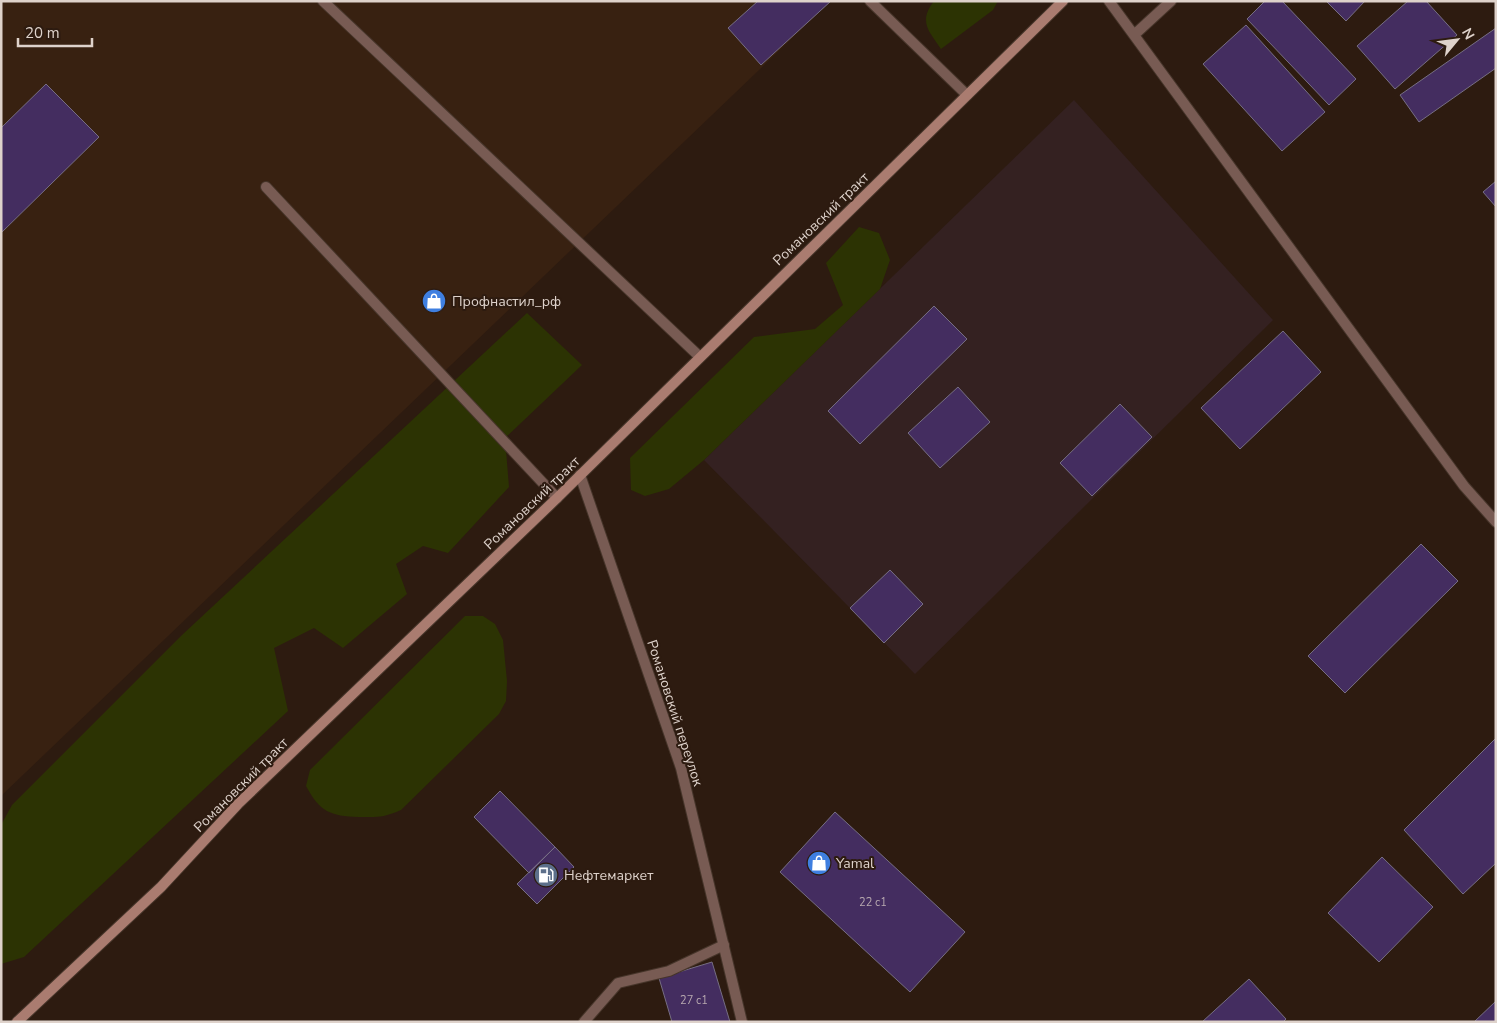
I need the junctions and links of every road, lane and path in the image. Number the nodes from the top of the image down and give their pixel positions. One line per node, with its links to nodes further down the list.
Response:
1 (323, 1): 9 (street)
2 (870, 1): 7 (street)
3 (1063, 1): 7 (main road, Романовский тракт)
4 (1109, 1): 6 (street)
5 (1171, 1): 6 (street)
6 (1134, 35): 12 (street)
7 (968, 95): 9 (main road, Романовский тракт)
8 (266, 188): 11 (street)
9 (700, 358): 10 (main road, Романовский тракт)
10 (580, 475): 11 (main road, Романовский тракт); 13 (street, Романовский переулок)
11 (557, 498): 14 (main road, Романовский тракт)
12 (1496, 522)
13 (724, 945): 15 (street); 16 (street, Романовский переулок)
14 (18, 1022)
15 (584, 1022)
16 (742, 1022)

